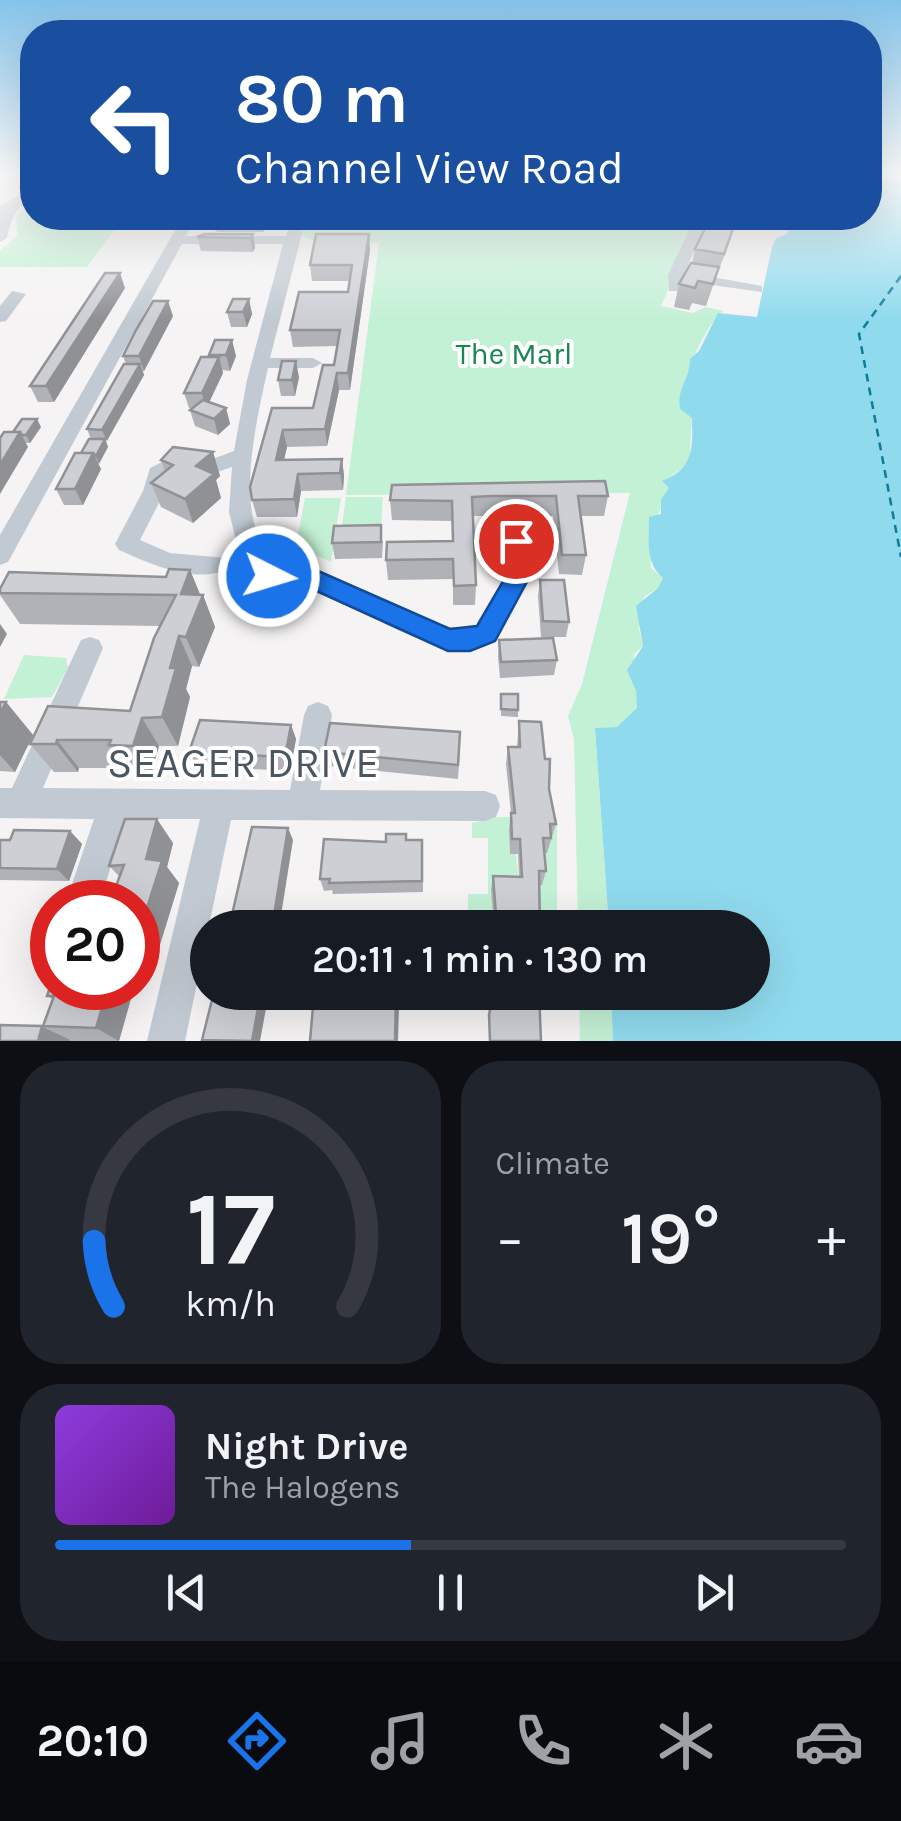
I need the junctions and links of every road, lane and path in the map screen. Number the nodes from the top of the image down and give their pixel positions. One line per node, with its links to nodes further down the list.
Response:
1 (0, 230): 5 (street)
2 (183, 230): 6 (street)
3 (294, 230): 7 (street)
4 (697, 230): 9 (street)
5 (0, 238)
6 (178, 240): 7 (street); 17 (street)
7 (291, 240): 13 (street)
8 (738, 266): 9 (street)
9 (732, 284): 10 (street)
10 (756, 288)
11 (18, 294): 12 (street)
12 (0, 317)
13 (261, 362): 14 (street); 15 (street)
14 (313, 363)
15 (244, 455): 16 (street); 18 (street)
16 (516, 541)
17 (0, 556)
18 (219, 564)
19 (90, 648): 21 (street)
20 (318, 715): 24 (street)
21 (11, 803): 22 (street, SEAGER DRIVE)
22 (115, 803): 23 (street, SEAGER DRIVE); 26 (street)
23 (219, 804): 24 (street, SEAGER DRIVE); 27 (street)
24 (302, 805): 25 (street, SEAGER DRIVE)
25 (485, 806)
26 (91, 880)
27 (166, 1041)

